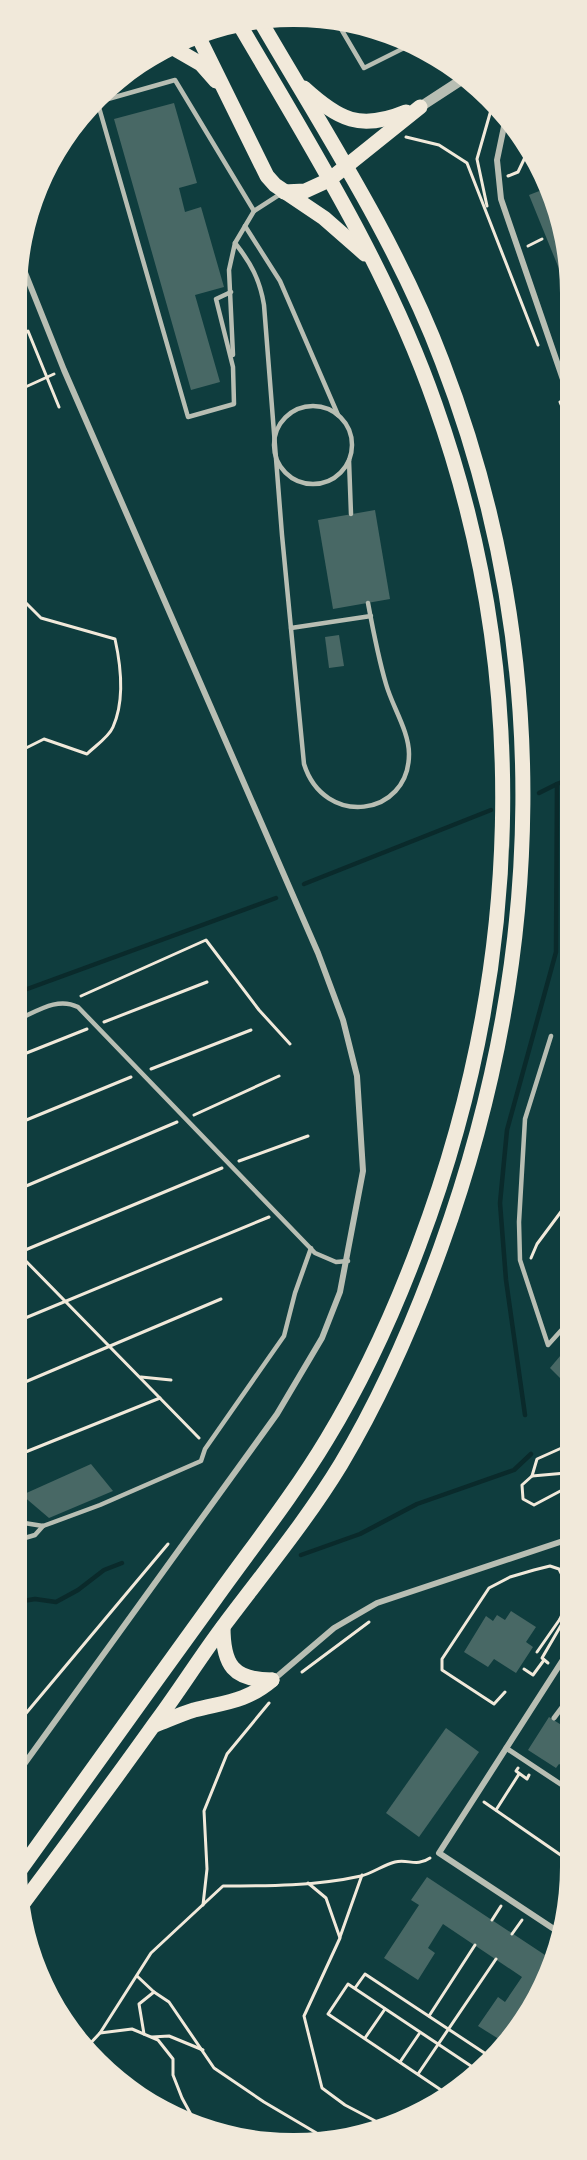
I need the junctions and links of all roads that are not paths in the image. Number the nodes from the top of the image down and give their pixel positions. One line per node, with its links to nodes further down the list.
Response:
1 (265, 29): 7 (main road)
2 (244, 32): 15 (main road)
3 (345, 32): 5 (lane)
4 (202, 43): 10 (main road)
5 (401, 50)
6 (180, 52): 10 (main road)
7 (293, 78): 11 (main road); 14 (main road)
8 (457, 83): 11 (street)
9 (111, 100): 17 (lane)
10 (231, 100): 16 (main road)
11 (420, 107): 14 (main road)
12 (102, 109): 23 (lane)
13 (503, 129): 24 (street)
14 (346, 168): 15 (main road); 41 (main road)
15 (329, 180): 16 (main road); 20 (main road)
16 (284, 192): 17 (lane); 20 (main road)
17 (254, 211): 18 (lane)
18 (245, 226): 19 (lane); 25 (lane)
19 (235, 243): 22 (lane); 26 (lane)
20 (374, 262): 50 (main road)
21 (28, 280): 35 (street)
22 (231, 292): 23 (lane); 23 (lane)
23 (233, 367)
24 (560, 370)
25 (338, 415): 26 (lane); 27 (lane)
26 (275, 450): 27 (lane); 31 (lane)
27 (349, 460): 28 (lane)
28 (351, 514)
29 (368, 603): 30 (lane)
30 (371, 616): 31 (lane); 31 (lane)
31 (291, 628)
32 (27, 1015): 34 (lane)
33 (551, 1036): 36 (lane)
34 (311, 1248): 35 (lane); 38 (lane)
35 (348, 1261): 48 (street)
36 (560, 1332)
37 (27, 1523): 38 (lane)
38 (43, 1526): 39 (lane)
39 (27, 1537)
40 (560, 1542): 43 (street)
41 (223, 1627): 43 (main road); 46 (main road)
42 (560, 1664): 47 (street)
43 (272, 1680): 46 (main road)
44 (560, 1710): 45 (street)
45 (554, 1718)
46 (155, 1725): 51 (main road)
47 (507, 1748): 49 (street); 52 (street)
48 (27, 1760)
49 (560, 1783)
50 (27, 1860)
51 (29, 1896)
52 (553, 1928)

